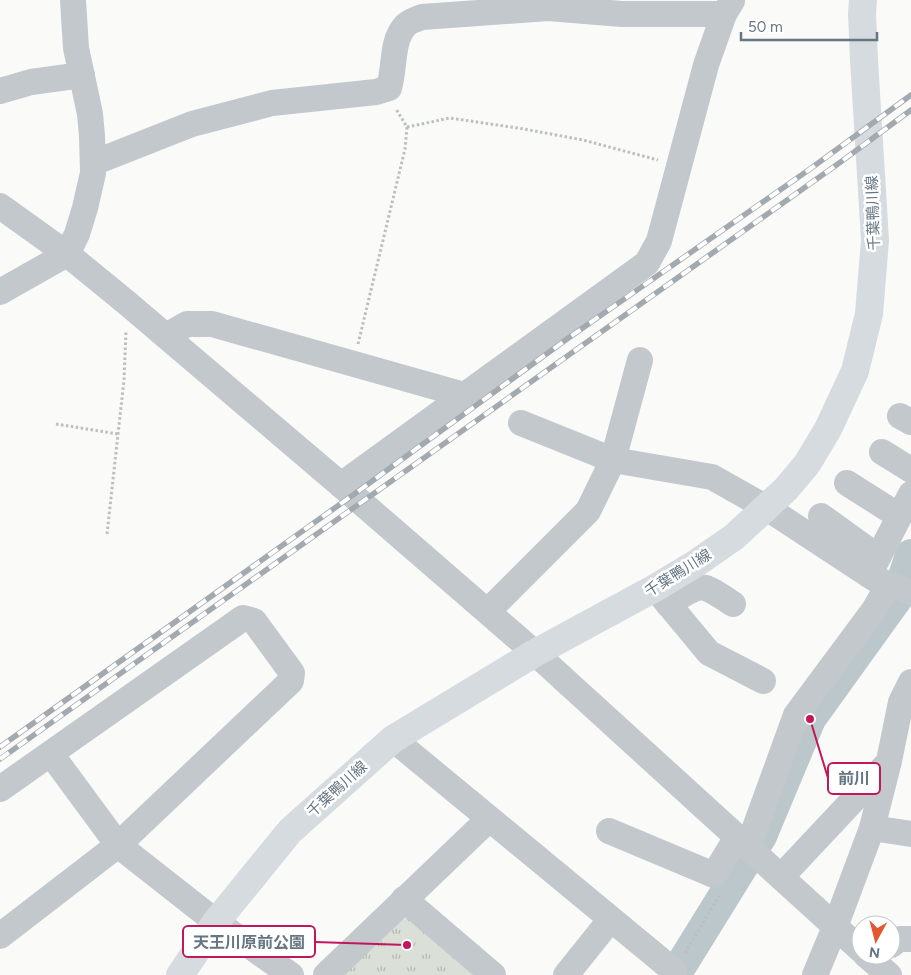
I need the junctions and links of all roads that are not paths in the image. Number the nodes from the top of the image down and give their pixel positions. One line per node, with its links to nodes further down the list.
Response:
1 (73, 0): 5 (street)
2 (863, 0): 21 (main road, 千葉鴨川線)
3 (469, 7): 4 (street); 7 (street)
4 (722, 7): 13 (street)
5 (82, 74): 6 (street); 7 (street)
6 (0, 91)
7 (93, 163): 9 (street)
8 (0, 206): 9 (street)
9 (67, 254): 10 (street); 11 (street)
10 (0, 292)
11 (166, 336): 13 (street); 19 (street)
12 (640, 360): 16 (street)
13 (464, 395): 19 (street)
14 (521, 424): 16 (street)
15 (882, 452): 17 (street)
16 (613, 460): 21 (street); 26 (street)
17 (911, 470)
18 (847, 483): 20 (street)
19 (341, 485): 26 (street)
20 (905, 505): 23 (street)
21 (767, 508): 23 (street); 24 (main road, 千葉鴨川線)
22 (821, 516): 23 (street)
23 (887, 577): 39 (street)
24 (662, 596): 25 (street); 27 (main road, 千葉鴨川線); 28 (street)
25 (733, 604)
26 (488, 612): 27 (street)
27 (535, 653): 31 (main road, 千葉鴨川線); 39 (street)
28 (763, 680)
29 (911, 682): 33 (street)
30 (911, 738): 33 (street)
31 (393, 739): 35 (street); 44 (main road, 千葉鴨川線)
32 (51, 754): 34 (street); 40 (street); 40 (street)
33 (889, 761): 36 (street); 41 (street)
34 (0, 789)
35 (489, 819): 42 (street); 43 (street)
36 (872, 828): 38 (street); 45 (street)
37 (609, 831): 39 (street)
38 (911, 834)
39 (742, 842): 41 (street)
40 (118, 845): 44 (street); 46 (street)
41 (782, 877): 45 (street)
42 (404, 899): 51 (street); 52 (street)
43 (610, 920): 48 (street); 53 (street)
44 (216, 922): 49 (main road, 千葉鴨川線); 50 (street)
45 (835, 927): 47 (street); 54 (street)
46 (0, 936)
47 (851, 939)
48 (673, 973)
49 (180, 975)
50 (291, 975)
51 (326, 975)
52 (493, 975)
53 (566, 975)
54 (815, 975)

